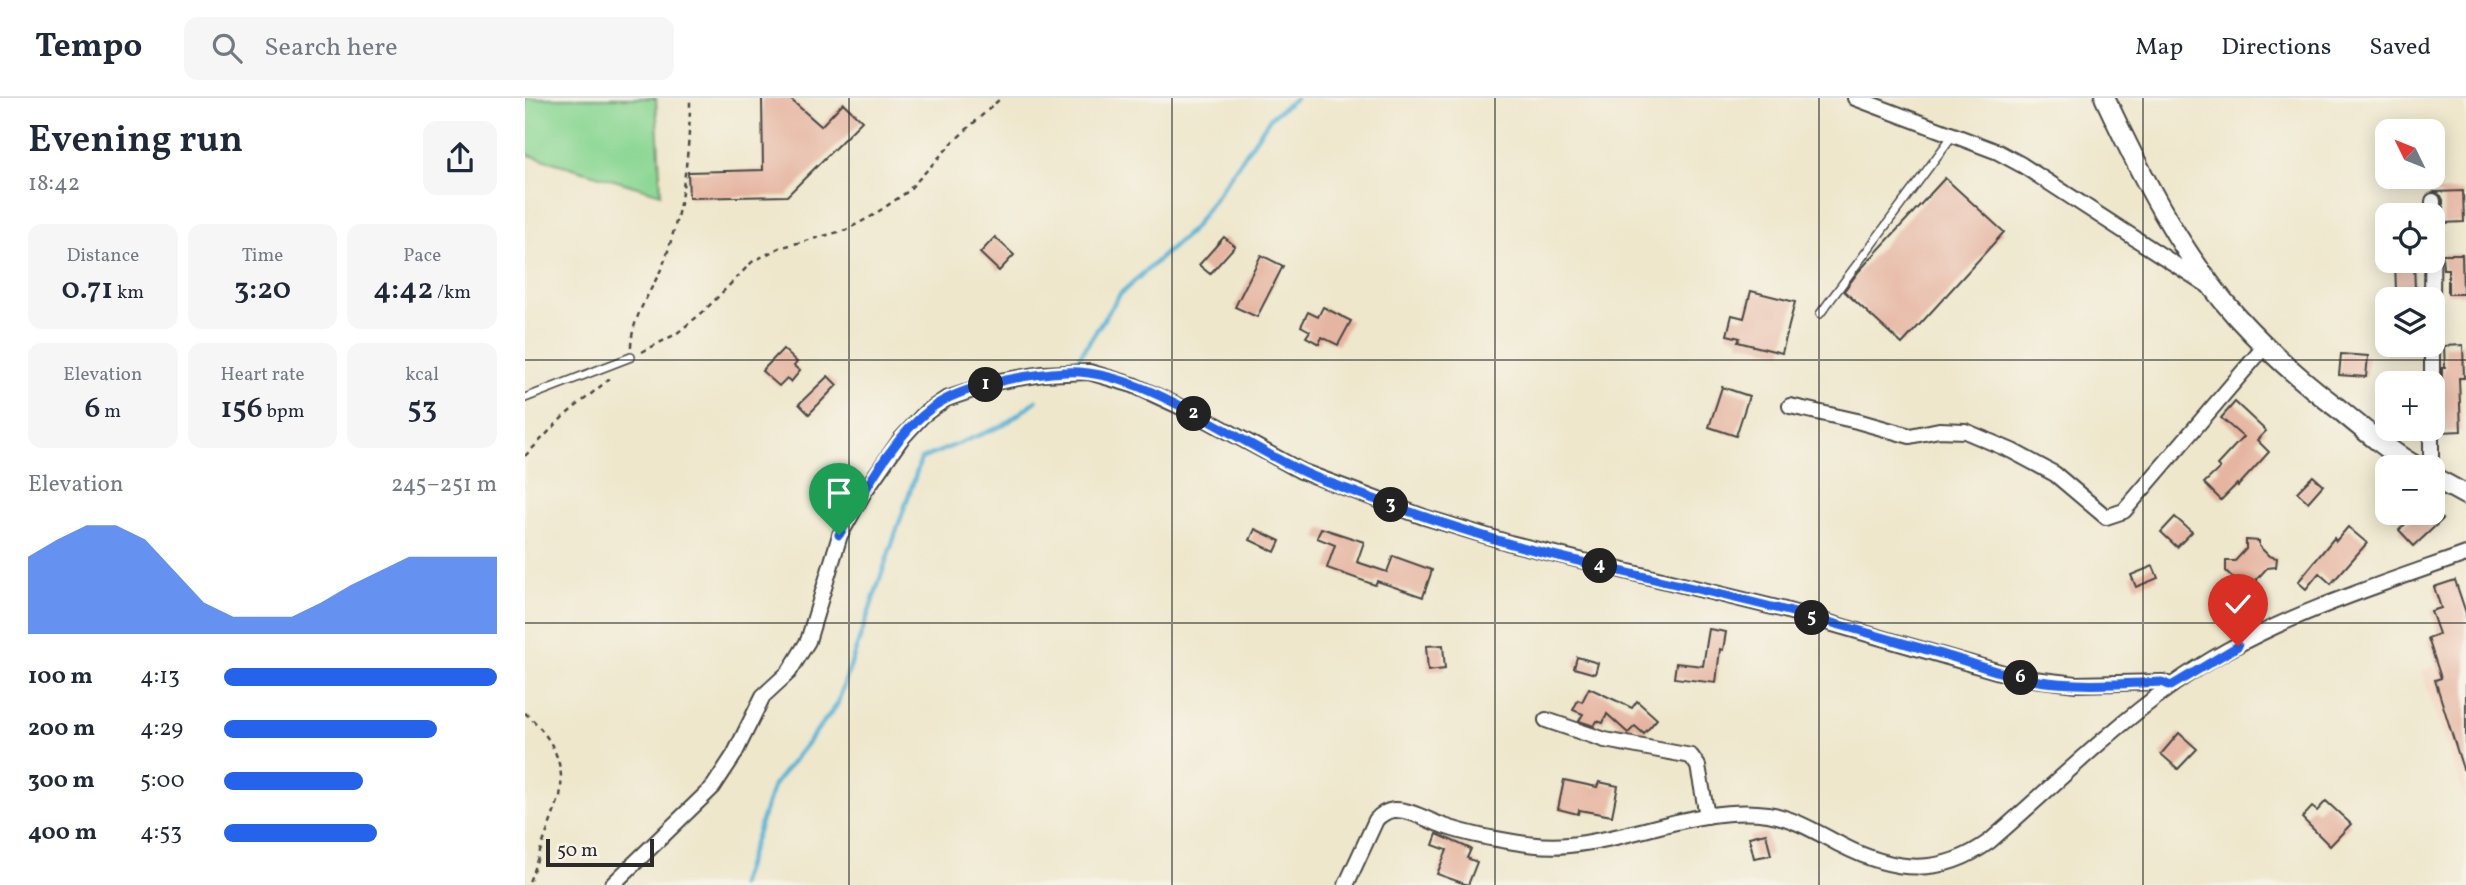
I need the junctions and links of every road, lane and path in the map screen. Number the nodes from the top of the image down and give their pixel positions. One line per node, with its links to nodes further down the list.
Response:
1 (690, 98): 11 (path)
2 (1001, 98): 11 (path)
3 (1855, 98): 5 (street)
4 (2105, 98): 8 (street)
5 (1953, 135): 8 (street); 9 (lane)
6 (2433, 201): 7 (street)
7 (2432, 287)
8 (2217, 292): 10 (street)
9 (1820, 314)
10 (2265, 346): 13 (street); 14 (street)
11 (631, 357): 12 (lane); 15 (path)
12 (525, 398)
13 (1790, 406)
14 (2401, 455)
15 (525, 456)
16 (2445, 484): 17 (street)
17 (2466, 495)
18 (2466, 554): 19 (street)
19 (2171, 686): 22 (street); 24 (street)
20 (525, 713): 23 (path)
21 (1546, 720): 22 (street)
22 (1707, 816): 25 (street)
23 (528, 885)
24 (612, 885)
25 (1346, 885)

